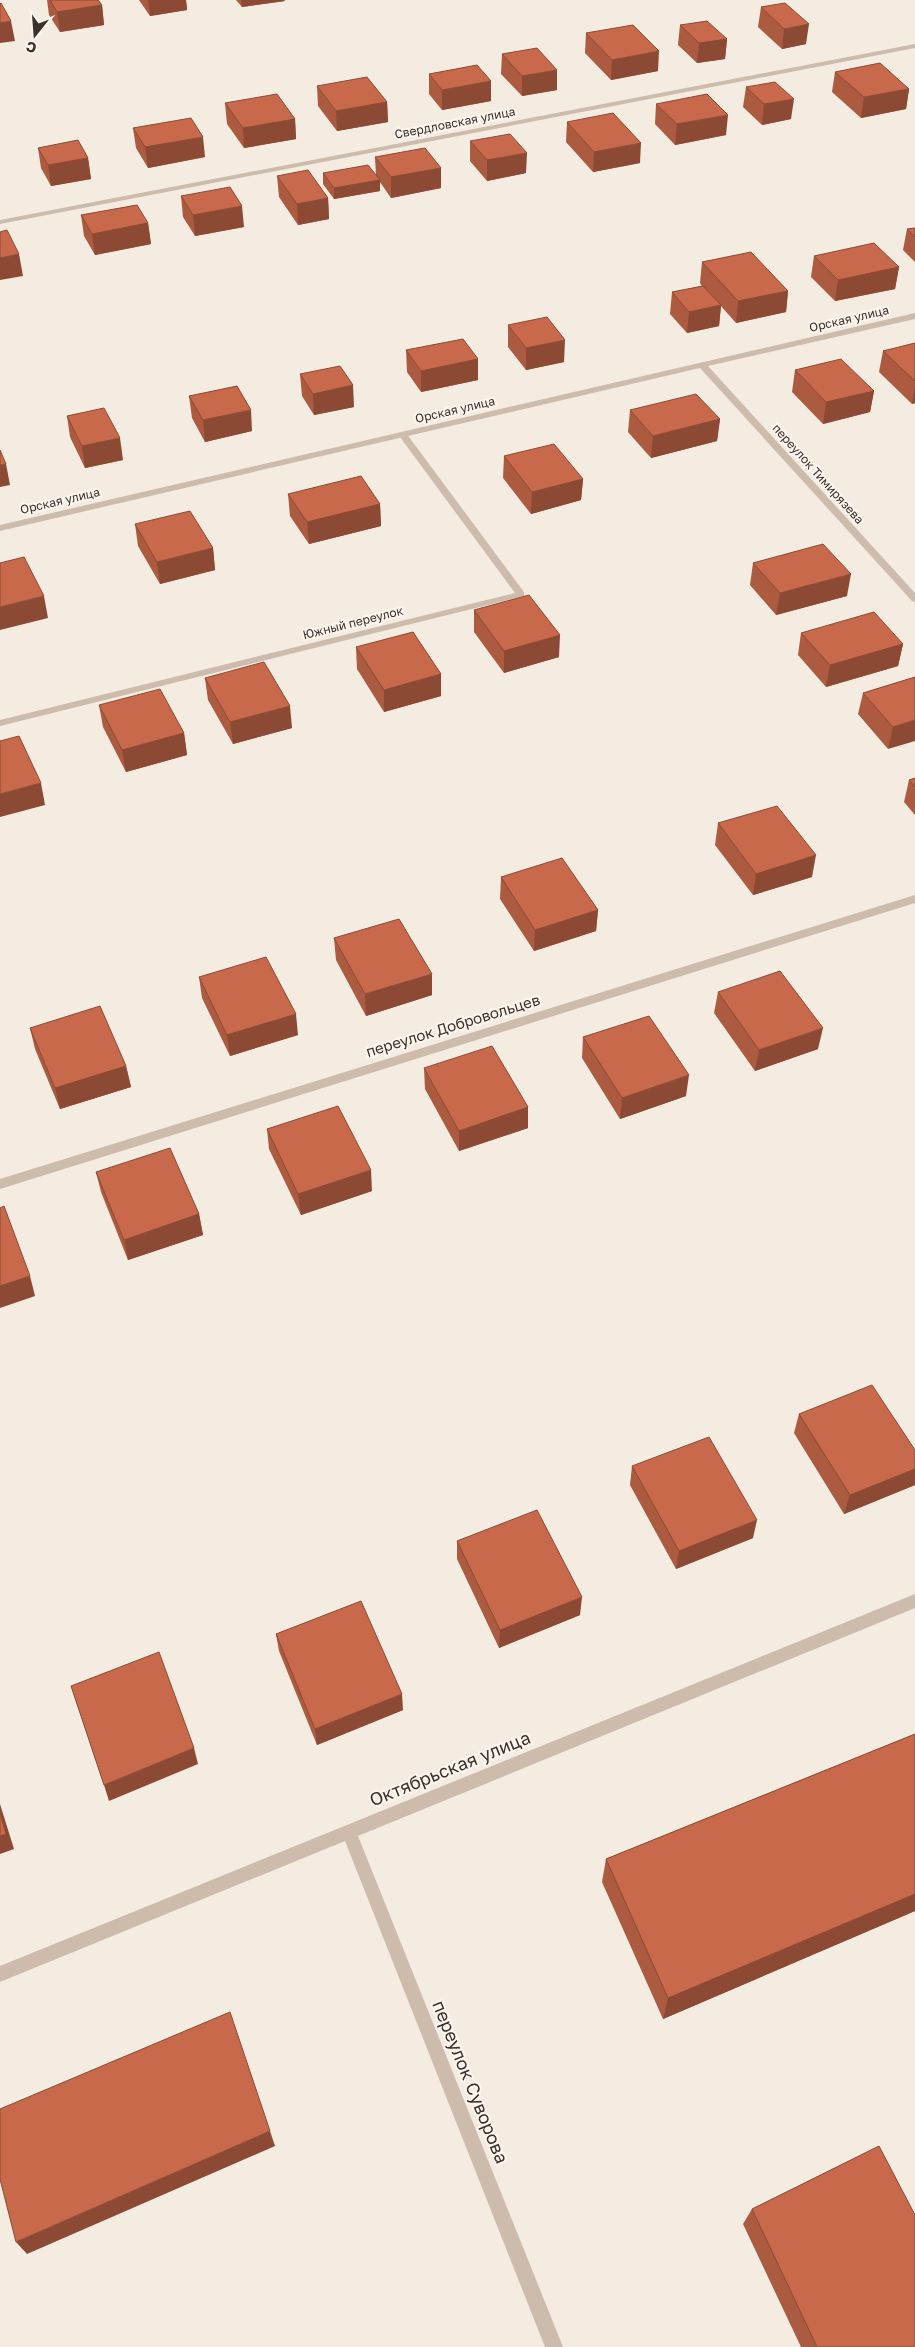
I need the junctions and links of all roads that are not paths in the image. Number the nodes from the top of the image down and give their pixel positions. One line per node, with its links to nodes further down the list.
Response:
1 (915, 46): 2 (street, Свердловская улица)
2 (0, 222)
3 (915, 316): 4 (street, Орская улица)
4 (702, 366): 5 (street, Орская улица); 7 (street, переулок Тимирязева)
5 (403, 435): 6 (street, Орская улица); 8 (street, Южный переулок)
6 (0, 528)
7 (915, 599)
8 (0, 723)
9 (915, 899): 10 (street, переулок Добровольцев)
10 (0, 1184)
11 (915, 1601): 12 (street, Октябрьская улица)
12 (349, 1832): 13 (street, Октябрьская улица); 14 (street, переулок Суворова)
13 (0, 1974)
14 (554, 2347)

